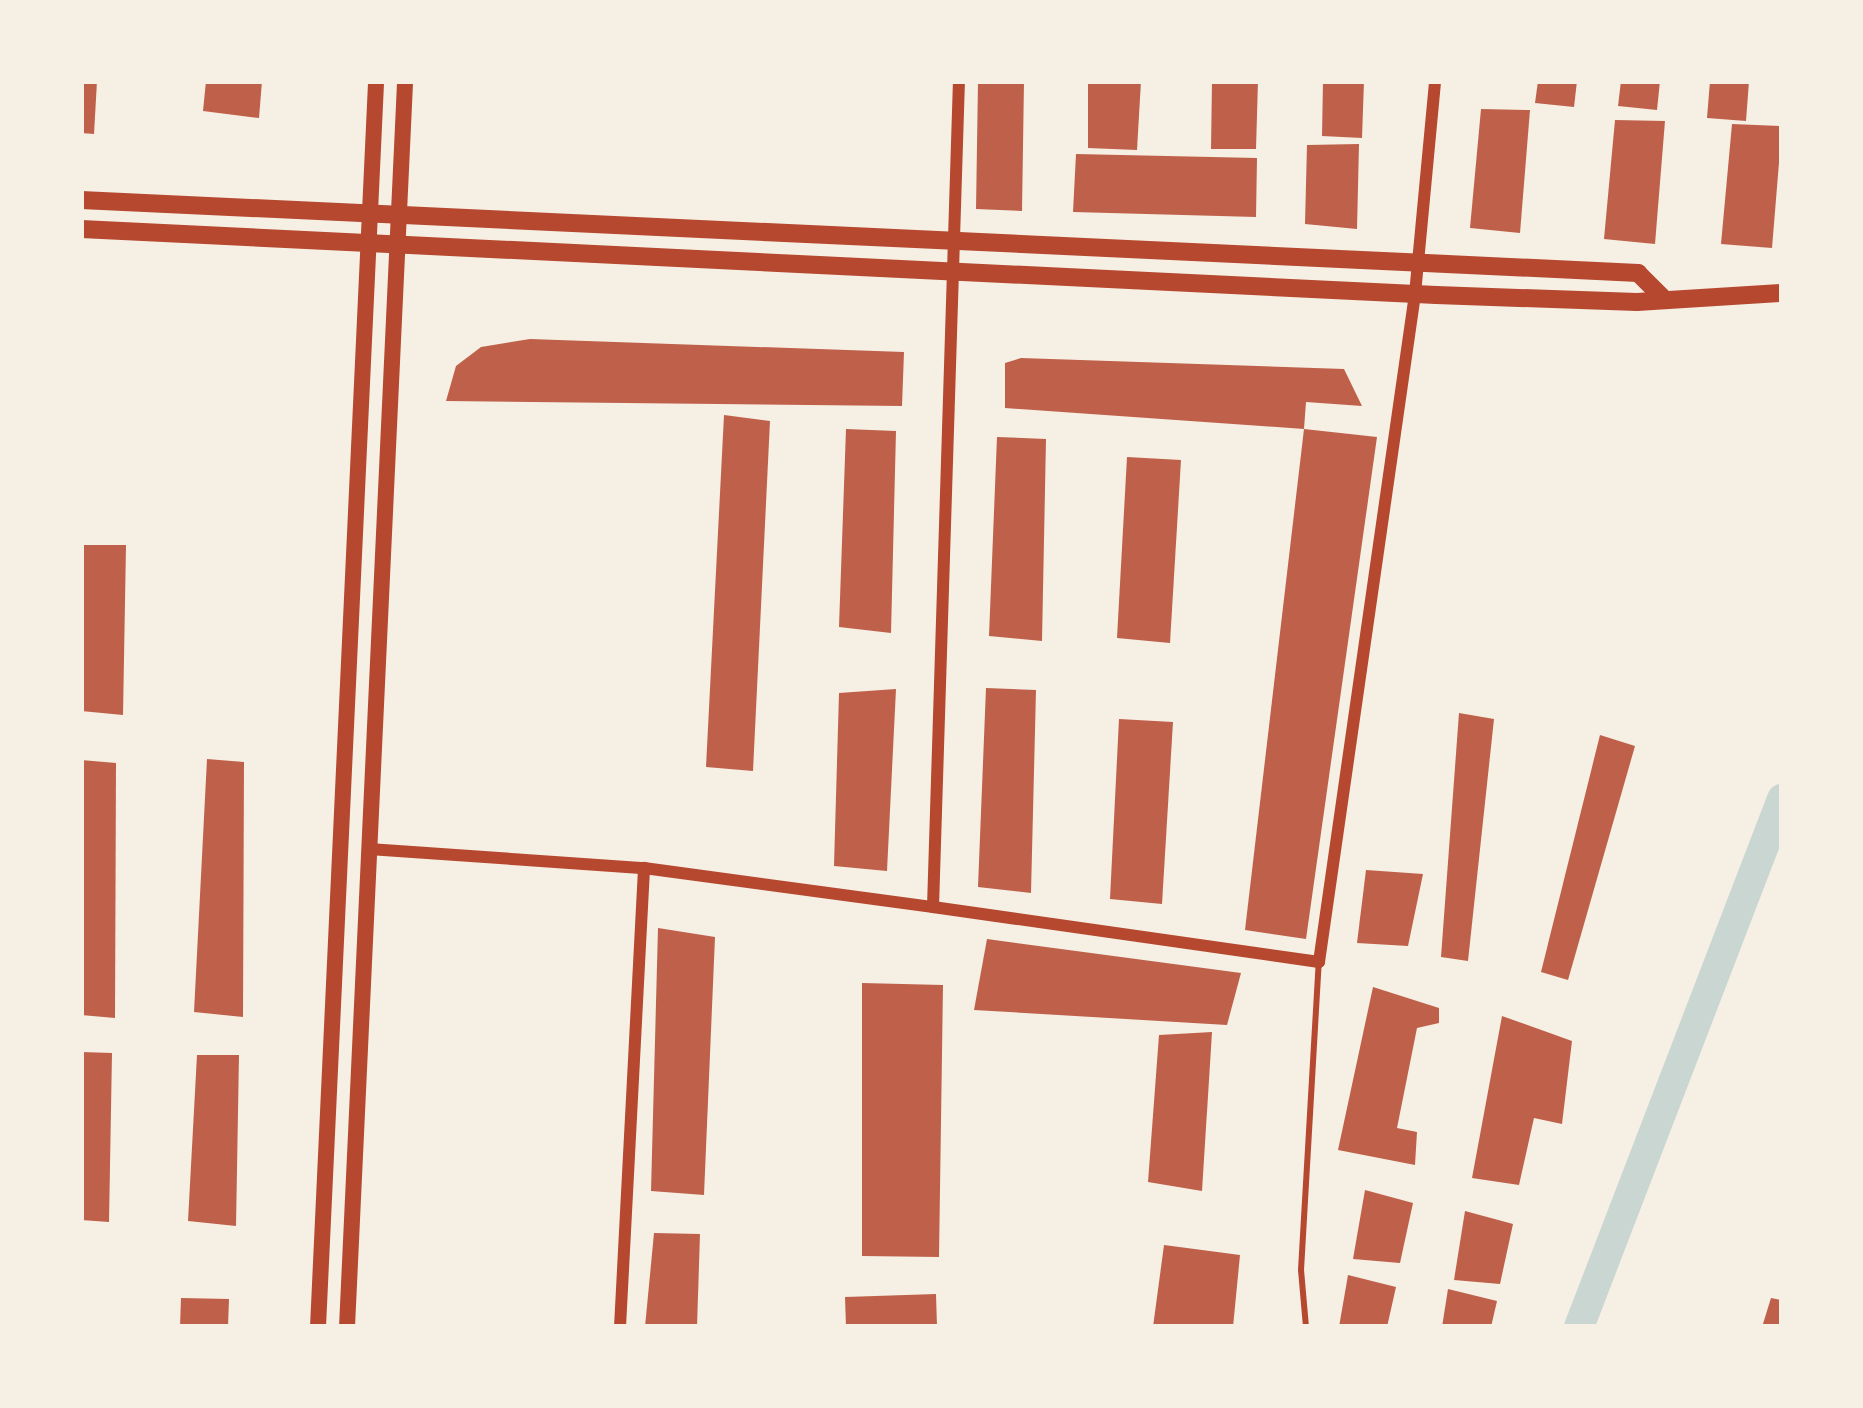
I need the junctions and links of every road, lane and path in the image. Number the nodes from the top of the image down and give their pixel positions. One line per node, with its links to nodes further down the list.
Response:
1 (376, 81): 6 (street)
2 (405, 81): 7 (street)
3 (958, 81): 9 (street)
4 (1435, 81): 12 (street)
5 (81, 200): 6 (main road)
6 (370, 215): 7 (main road); 10 (street)
7 (399, 216): 9 (main road); 11 (street)
8 (81, 229): 10 (main road)
9 (954, 243): 12 (main road); 13 (street)
10 (369, 244): 11 (main road); 21 (street)
11 (398, 246): 13 (main road); 17 (street)
12 (1418, 265): 15 (street); 16 (main road)
13 (953, 273): 15 (main road); 19 (street)
14 (1782, 293): 16 (main road)
15 (1415, 294): 16 (main road); 20 (street)
16 (1664, 299)
17 (369, 849): 18 (street); 22 (street)
18 (644, 868): 19 (street); 23 (street)
19 (933, 907): 20 (street)
20 (1319, 962): 24 (lane)
21 (318, 1327)
22 (347, 1327)
23 (620, 1327)
24 (1306, 1327)

